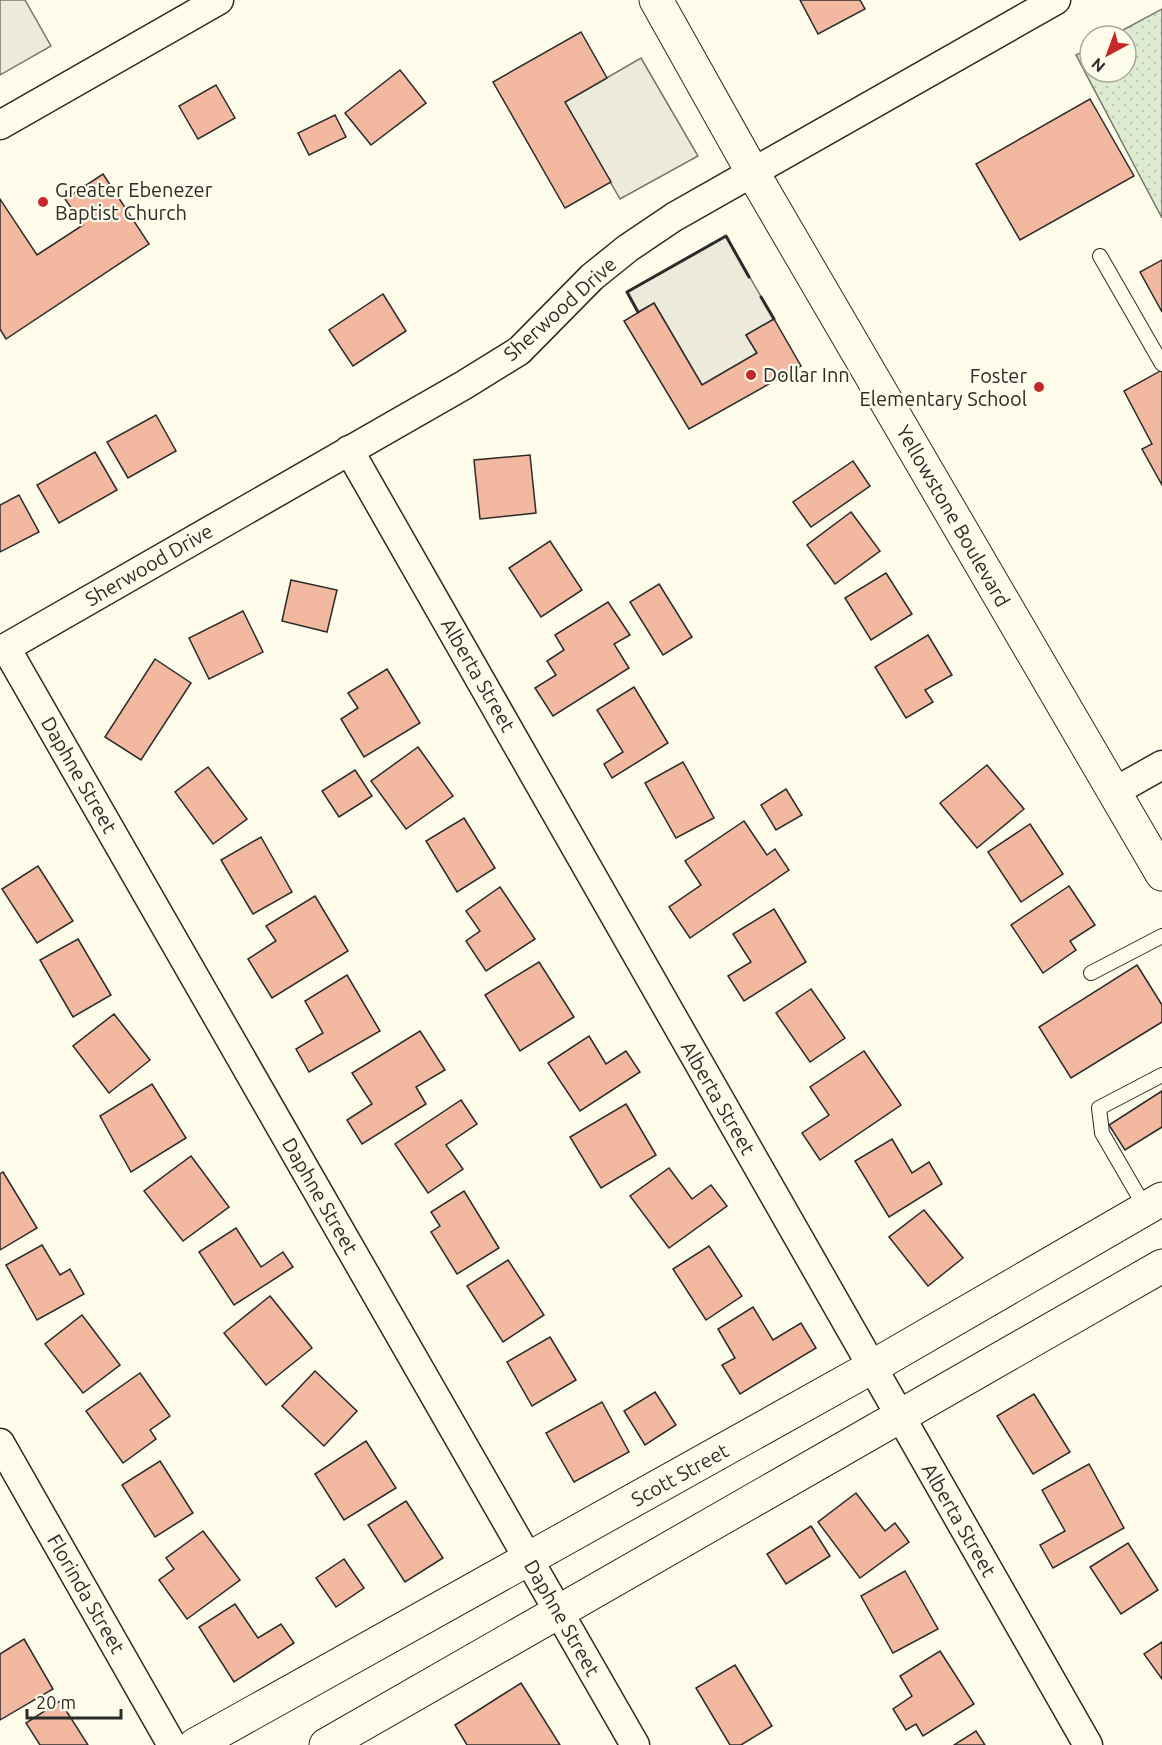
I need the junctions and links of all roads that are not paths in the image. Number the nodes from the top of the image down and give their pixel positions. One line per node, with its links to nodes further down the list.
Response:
1 (219, 0): 4 (street)
2 (656, 0): 5 (main road, Yellowstone Boulevard)
3 (1056, 0): 5 (street, Sherwood Drive)
4 (0, 125)
5 (753, 173): 8 (street, Sherwood Drive); 11 (main road, Yellowstone Boulevard)
6 (1100, 256): 7 (lane)
7 (1162, 364)
8 (350, 450): 9 (street, Sherwood Drive); 18 (street, Alberta Street)
9 (3, 649): 21 (street, Daphne Street)
10 (1162, 765): 11 (street)
11 (1114, 792): 12 (main road, Yellowstone Boulevard)
12 (1162, 874)
13 (1162, 936): 14 (lane)
14 (1091, 973)
15 (1162, 1075): 16 (lane)
16 (1154, 1204): 18 (main road, Scott Street)
17 (1162, 1266): 19 (main road)
18 (872, 1367): 19 (street, Alberta Street); 21 (main road, Scott Street)
19 (900, 1417): 22 (main road); 27 (street, Alberta Street)
20 (0, 1443): 23 (street, Florinda Street)
21 (529, 1560): 22 (street, Daphne Street); 24 (main road, Scott Street)
22 (558, 1610): 25 (main road); 26 (street, Daphne Street)
23 (171, 1745)
24 (195, 1745)
25 (326, 1745)
26 (634, 1745)
27 (1089, 1745)

